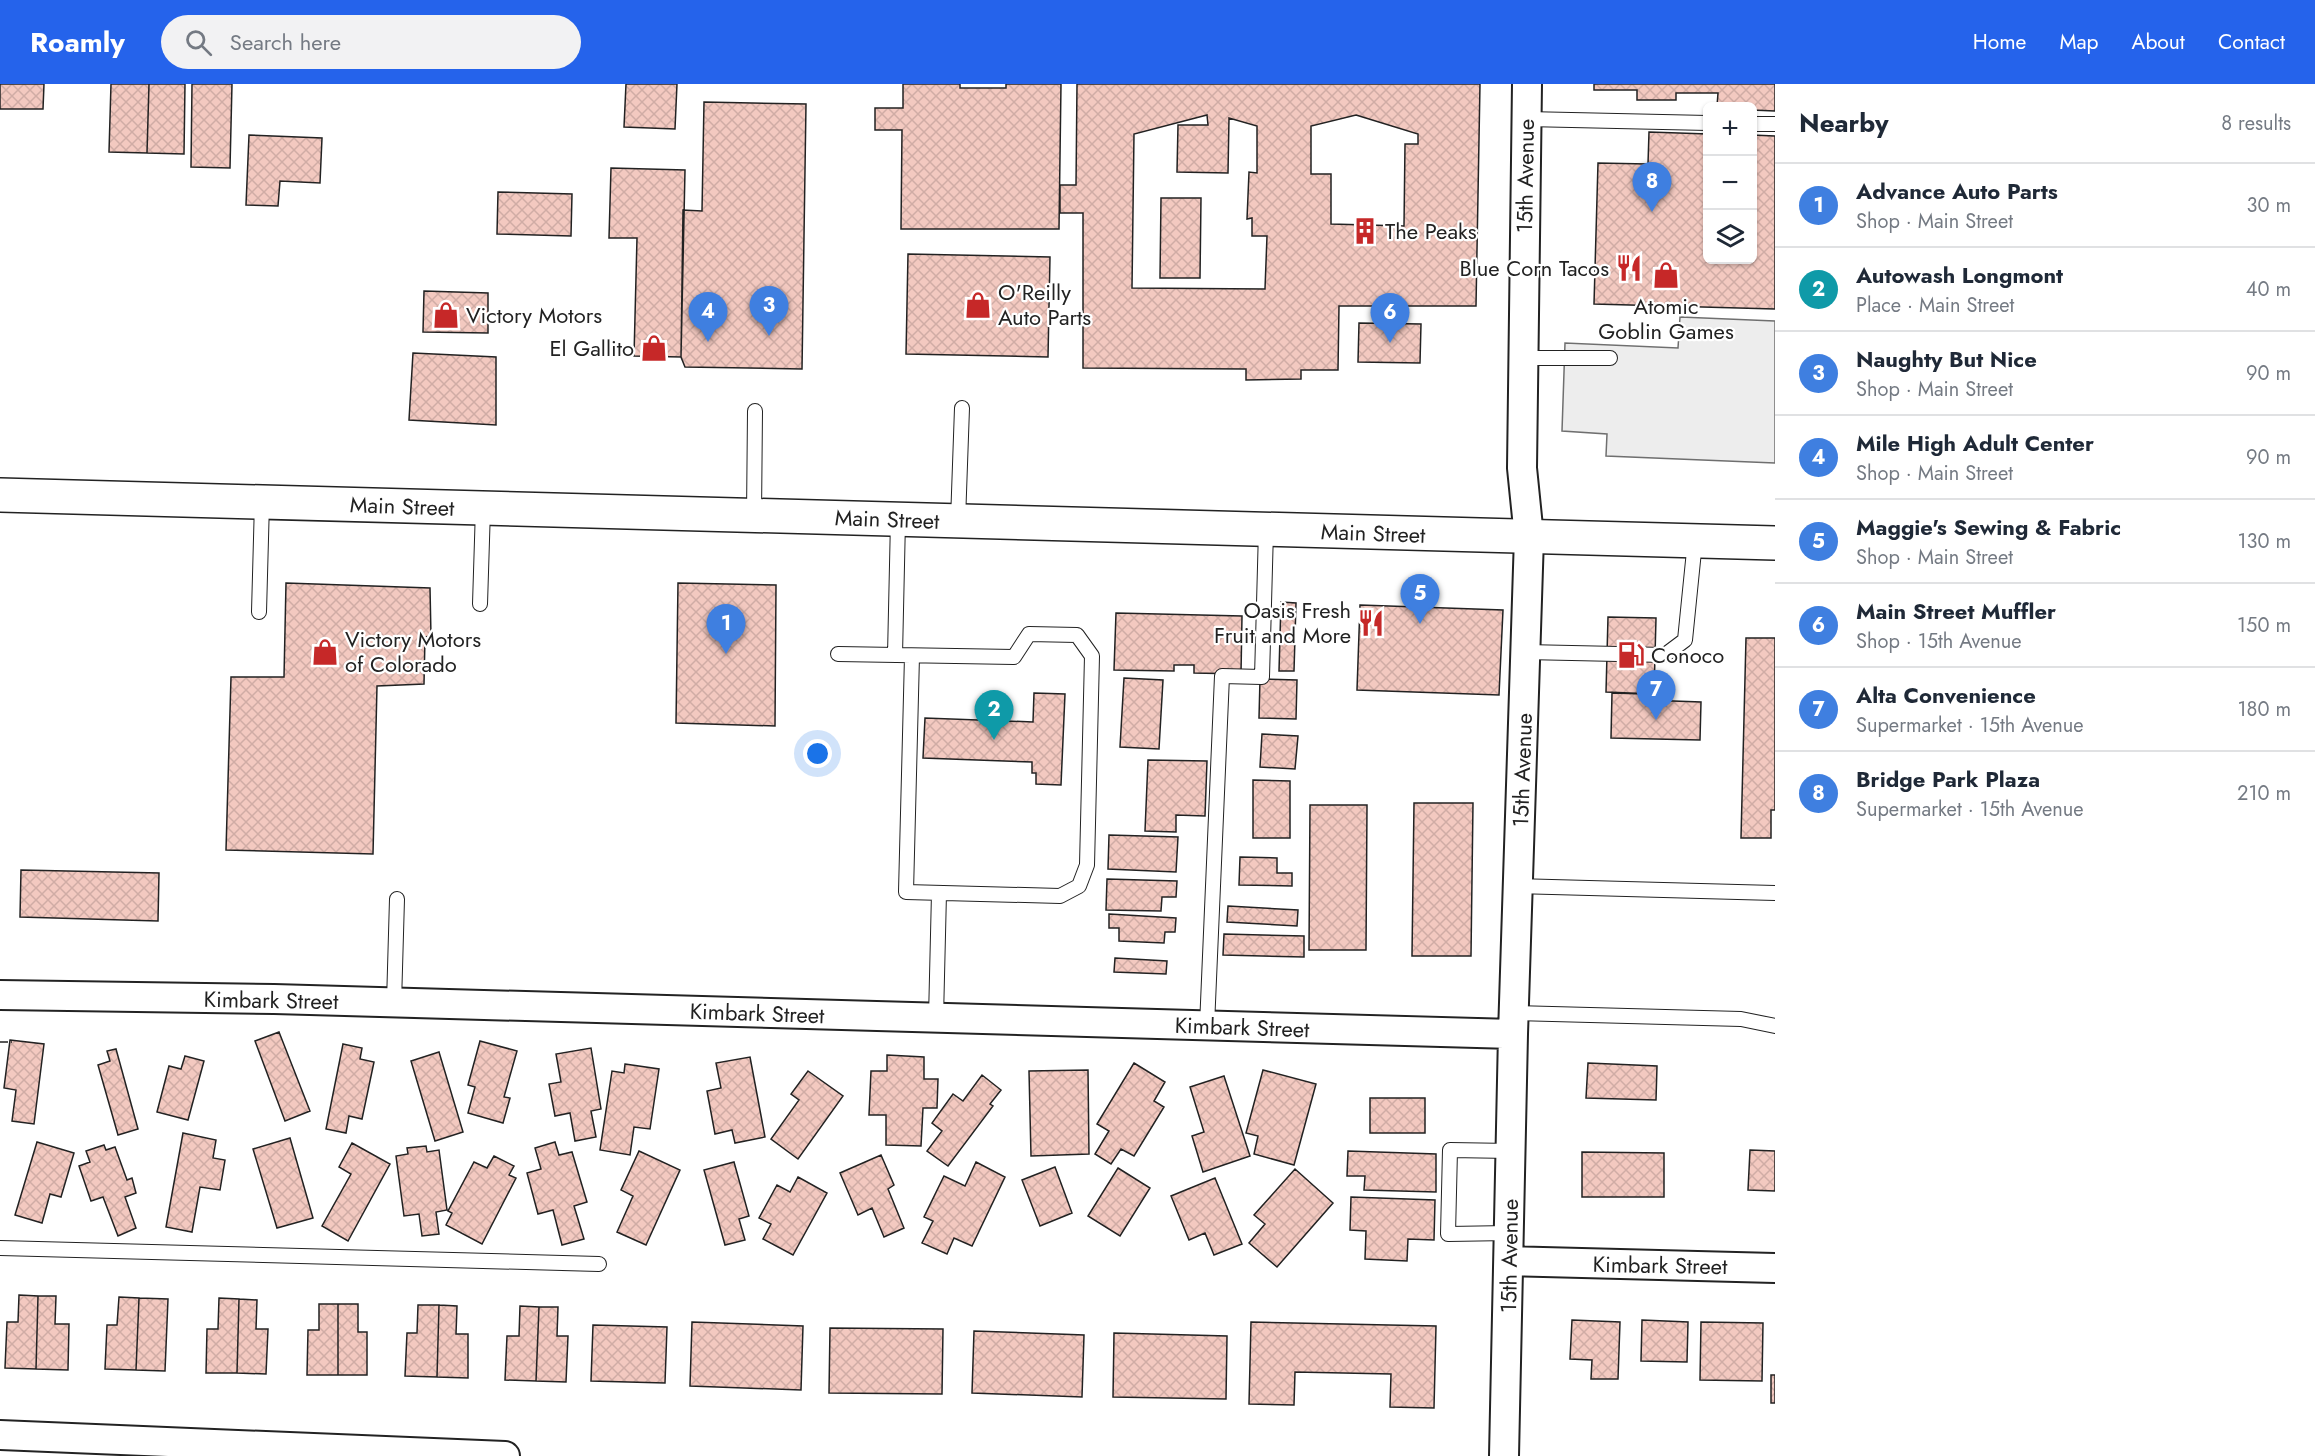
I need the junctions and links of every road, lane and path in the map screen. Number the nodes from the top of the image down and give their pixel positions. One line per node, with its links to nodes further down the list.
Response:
1 (1527, 84): 2 (street, 15th Avenue)
2 (1526, 119): 3 (lane); 6 (street, 15th Avenue)
3 (1703, 123)
4 (1757, 124): 5 (lane)
5 (1775, 124)
6 (1524, 358): 7 (lane); 17 (street, 15th Avenue)
7 (1610, 358)
8 (962, 408): 15 (lane)
9 (755, 411): 13 (lane)
10 (0, 495): 11 (highway, Main Street)
11 (262, 502): 12 (highway, Main Street); 21 (lane)
12 (483, 508): 13 (highway, Main Street); 20 (lane)
13 (754, 516): 14 (highway, Main Street)
14 (898, 520): 15 (highway, Main Street); 24 (lane)
15 (958, 521): 16 (highway, Main Street)
16 (1266, 530): 17 (highway, Main Street); 34 (lane)
17 (1529, 537): 18 (highway, Main Street); 22 (street, 15th Avenue)
18 (1695, 541): 19 (highway, Main Street); 22 (lane)
19 (1775, 543)
20 (480, 604)
21 (259, 612)
22 (1525, 652): 26 (street, 15th Avenue)
23 (838, 654): 24 (lane)
24 (895, 655): 25 (lane)
25 (912, 656): 27 (lane); 27 (lane)
26 (1518, 886): 28 (lane); 33 (street, 15th Avenue)
27 (939, 893): 32 (lane)
28 (1775, 893)
29 (397, 899): 31 (lane)
30 (0, 995): 31 (street, Kimbark Street)
31 (394, 1003): 32 (street, Kimbark Street)
32 (936, 1018): 34 (street, Kimbark Street)
33 (1514, 1024): 34 (street, Kimbark Street); 35 (lane); 36 (street, 15th Avenue)
34 (1207, 1026)
35 (1775, 1026)
36 (1511, 1151): 37 (street, 15th Avenue); 37 (lane)
37 (1509, 1233): 39 (street, 15th Avenue)
38 (0, 1248): 40 (lane)
39 (1509, 1262): 41 (street, Kimbark Street); 44 (street, 15th Avenue)
40 (599, 1264)
41 (1775, 1268)
42 (0, 1435): 43 (street)
43 (505, 1456)
44 (1504, 1456)

